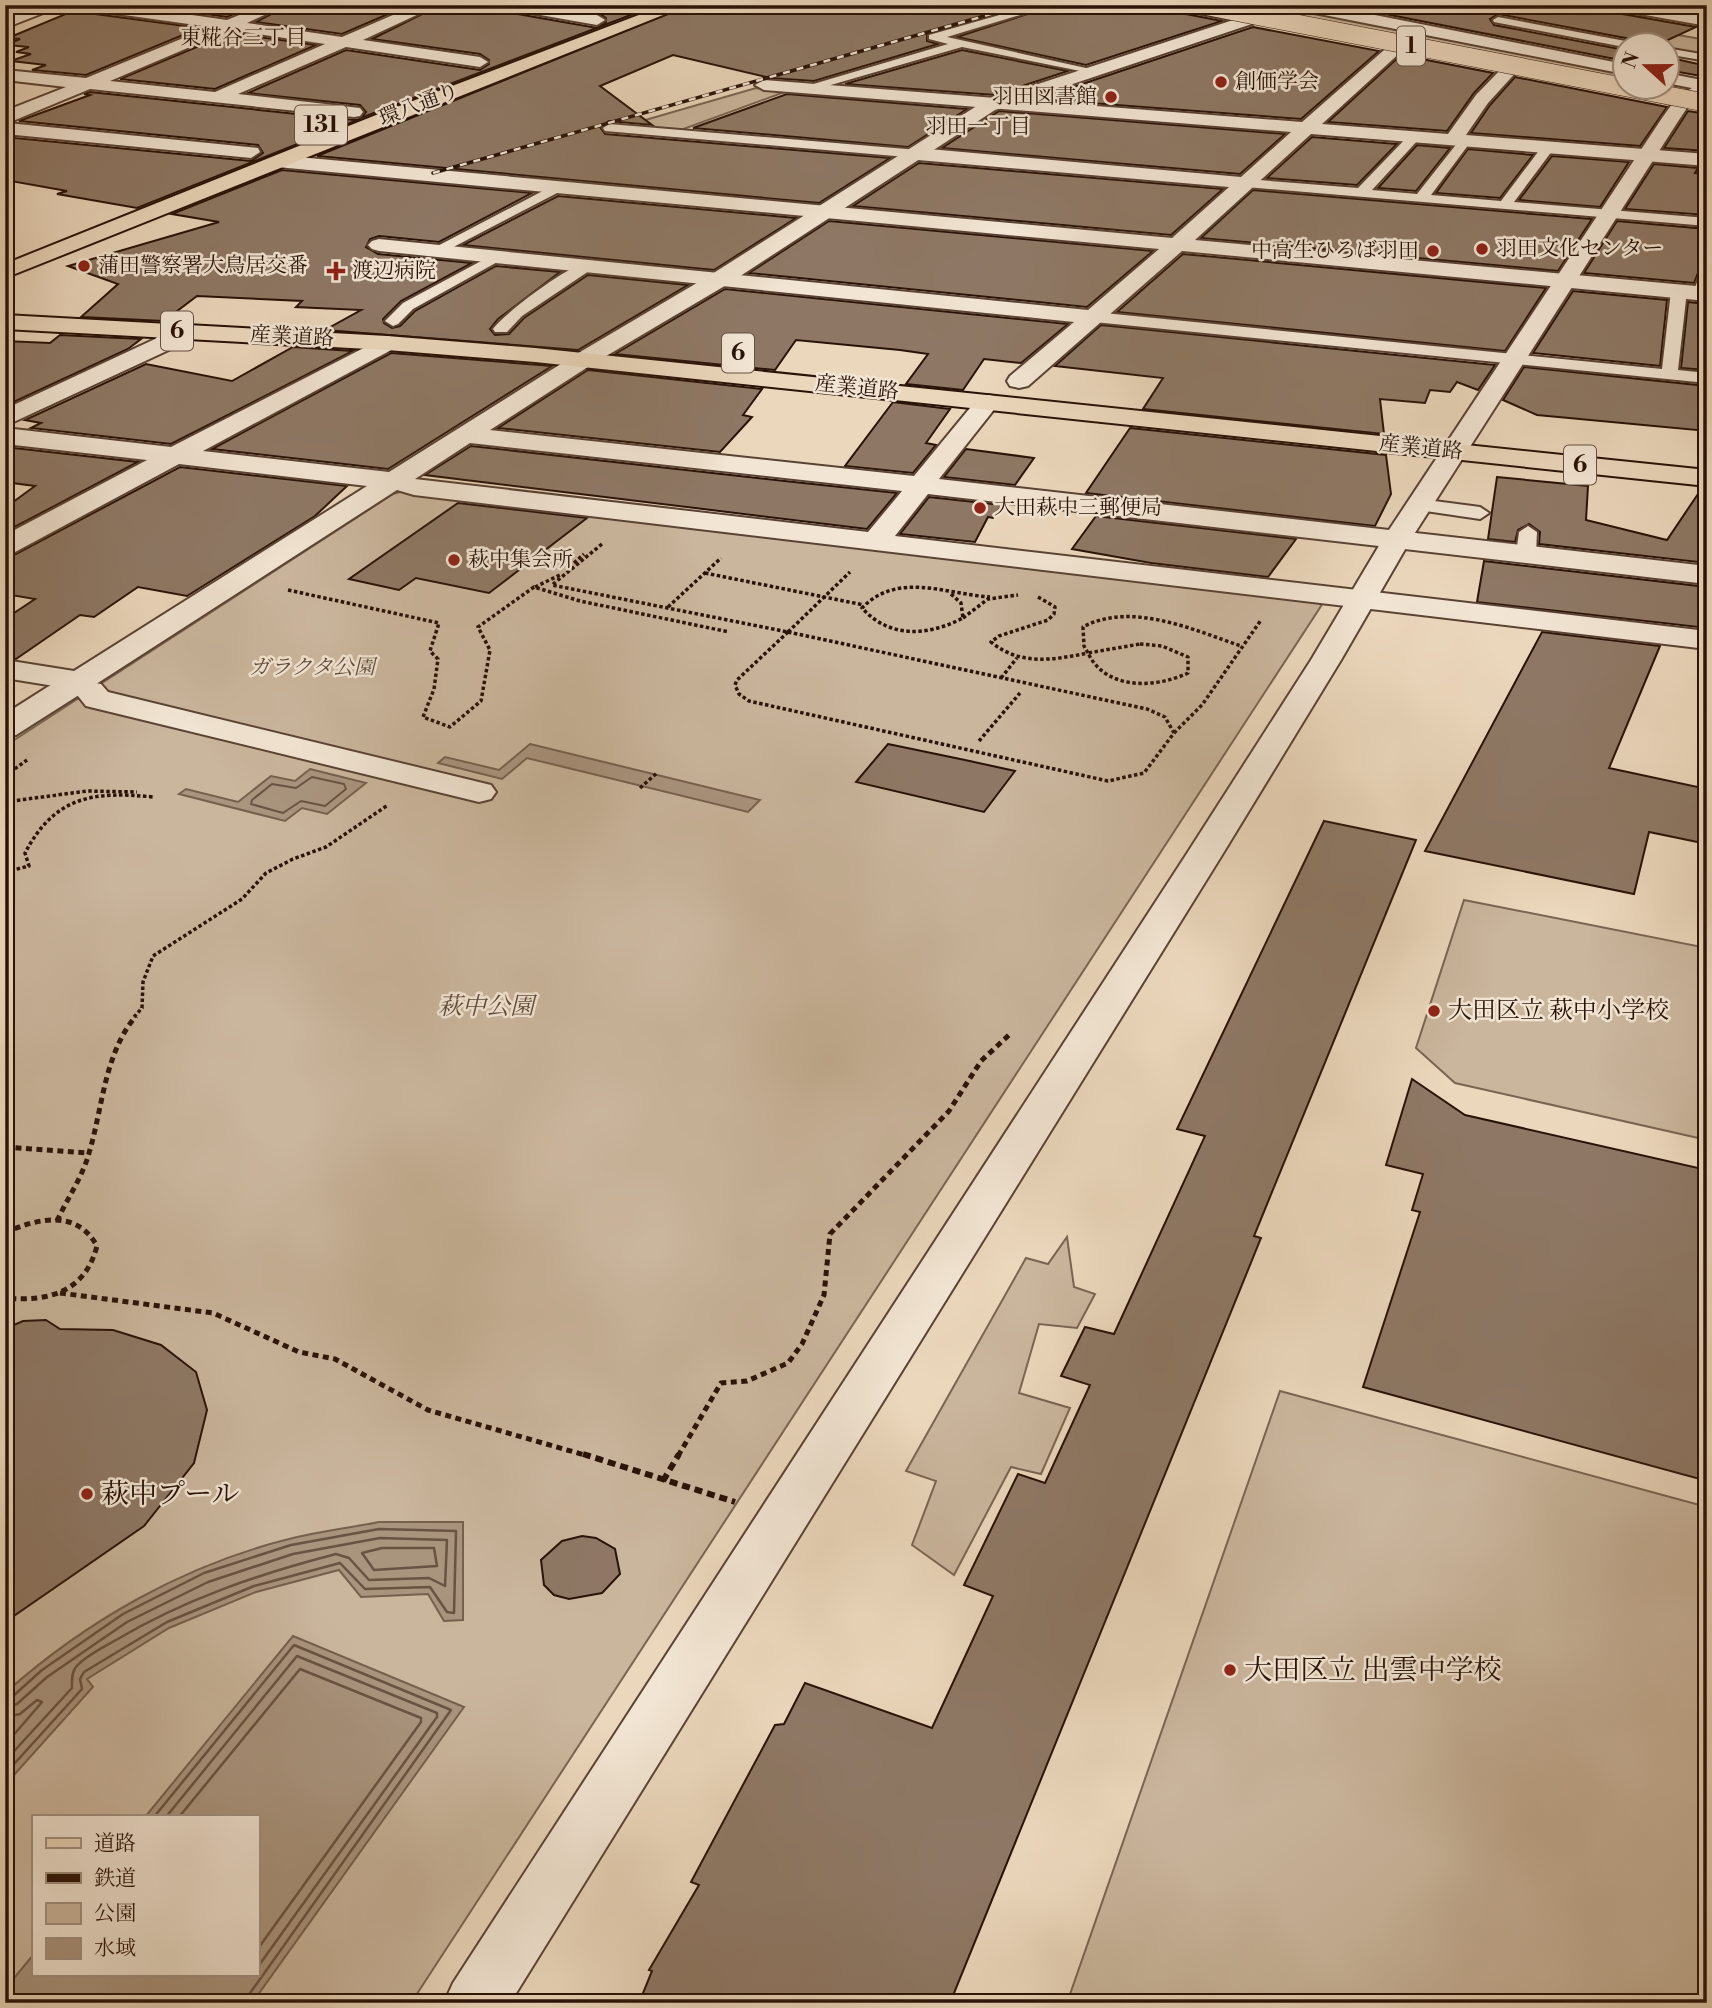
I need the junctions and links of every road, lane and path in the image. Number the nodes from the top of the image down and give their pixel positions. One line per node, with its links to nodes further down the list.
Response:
1 (56, 5): 19 (street)
2 (88, 5): 20 (street)
3 (278, 5): 20 (street)
4 (430, 5): 22 (street)
5 (512, 5): 17 (street)
6 (638, 5): 17 (main road, 環八通り / 131)
7 (680, 5): 57 (main road, 環八通り / 131)
8 (1048, 5): 23 (lane)
9 (1182, 5): 16 (street)
10 (1201, 5): 33 (main road, 1, bridge)
11 (1224, 5): 34 (main road, bridge)
12 (1275, 5): 30 (main road, 1)
13 (1297, 5): 16 (street); 31 (street)
14 (1617, 5): 18 (street)
15 (1521, 10): 21 (lane)
16 (1252, 13): 24 (street); 29 (street); 32 (main road)
17 (597, 20): 27 (main road, 環八通り / 131)
18 (1707, 21)
19 (5, 23)
20 (228, 26): 22 (street); 37 (street)
21 (1610, 41)
22 (342, 43): 27 (street); 42 (street)
23 (960, 43): 29 (lane); 40 (lane)
24 (1398, 47): 28 (street); 49 (street)
25 (1680, 53): 26 (lane)
26 (1707, 58)
27 (480, 62): 45 (main road, 環八通り / 131)
28 (1511, 69): 43 (street); 51 (street)
29 (1091, 72): 44 (street)
30 (1610, 73)
31 (1610, 73)
32 (1610, 74)
33 (1610, 74)
34 (1610, 74)
35 (5, 75): 37 (street)
36 (1680, 84): 41 (main road)
37 (83, 85): 42 (street); 46 (street)
38 (764, 85): 40 (street)
39 (1680, 87): 41 (main road, 1, bridge)
40 (806, 88): 44 (street)
41 (1706, 92): 43 (street)
42 (218, 97): 45 (street)
43 (1683, 101): 55 (street)
44 (997, 103): 49 (street); 54 (street)
45 (354, 112): 53 (main road, 環八通り / 131)
46 (5, 118)
47 (5, 128): 53 (street)
48 (609, 128): 54 (lane)
49 (1308, 128): 50 (street); 59 (street)
50 (1415, 136): 51 (street); 61 (lane)
51 (1460, 140): 52 (street); 62 (lane)
52 (1549, 147): 55 (street); 63 (lane)
53 (251, 152): 58 (main road, 環八通り / 131)
54 (918, 154): 59 (street); 64 (street)
55 (1645, 155): 56 (street); 65 (street)
56 (1707, 160)
57 (277, 161): 60 (street); 72 (main road, 環八通り / 131)
58 (219, 166)
59 (1246, 183): 61 (lane); 67 (street)
60 (556, 188): 64 (street); 69 (lane)
61 (1362, 193): 62 (lane)
62 (1421, 198): 63 (lane)
63 (1504, 205): 65 (lane)
64 (822, 212): 67 (street); 73 (street)
65 (1609, 214): 66 (lane); 74 (street)
66 (1707, 222)
67 (1178, 244): 74 (street); 77 (street)
68 (379, 245): 69 (street)
69 (435, 251): 70 (street)
70 (496, 257): 71 (street); 83 (lane)
71 (587, 266): 73 (street); 81 (lane)
72 (5, 272)
73 (720, 279): 77 (street); 86 (street)
74 (1565, 280): 75 (street); 88 (street)
75 (1698, 288): 90 (lane)
76 (5, 304): 83 (main road, 産業道路 / 6)
77 (1094, 317): 88 (lane); 92 (street)
78 (5, 322): 82 (main road, 産業道路 / 6)
79 (426, 323): 83 (main road, 産業道路 / 6)
80 (476, 327): 81 (main road)
81 (501, 329): 84 (main road)
82 (177, 331): 83 (main road, 産業道路 / 6); 95 (street)
83 (390, 332): 89 (main road, 産業道路 / 6); 99 (street)
84 (534, 332)
85 (576, 336): 86 (main road)
86 (620, 341): 87 (main road); 89 (street)
87 (654, 344)
88 (1515, 359): 90 (lane); 96 (street)
89 (583, 360): 94 (main road, 産業道路 / 6); 97 (street)
90 (1670, 374): 91 (lane)
91 (1707, 378)
92 (1019, 381): 93 (main road, 産業道路 / 6); 94 (main road, 産業道路 / 6)
93 (1047, 384)
94 (990, 390): 96 (main road, 産業道路 / 6); 102 (street)
95 (5, 419)
96 (1464, 434): 100 (main road, 産業道路 / 6); 104 (street)
97 (465, 435): 101 (street); 102 (street)
98 (5, 436): 99 (street)
99 (176, 455): 101 (street); 107 (street)
100 (1707, 478)
101 (395, 481): 106 (street); 133 (street)
102 (921, 485): 104 (street); 106 (street)
103 (1480, 513): 104 (lane)
104 (1408, 522): 112 (street); 120 (street)
105 (610, 541): 122 (path)
106 (875, 542): 120 (street)
107 (5, 546)
108 (584, 554): 113 (path)
109 (724, 556): 111 (path)
110 (854, 567): 117 (path)
111 (705, 573): 117 (path); 122 (path)
112 (1707, 575)
113 (534, 587): 114 (path); 125 (path)
114 (285, 589)
115 (951, 594): 119 (path); 121 (path); 124 (path)
116 (1023, 595): 119 (path)
117 (824, 596): 121 (path); 126 (path)
118 (1030, 596): 130 (path)
119 (1001, 597): 124 (path)
120 (1363, 600): 127 (street); 155 (street)
121 (864, 605): 124 (path)
122 (668, 608): 126 (path)
123 (1257, 612): 128 (path)
124 (963, 618)
125 (729, 632)
126 (787, 632): 132 (path); 136 (path)
127 (1707, 640)
128 (1241, 646): 129 (path); 136 (path)
129 (1087, 653): 129 (path); 130 (path)
130 (1017, 658): 132 (path)
131 (5, 669): 133 (street)
132 (1001, 678): 136 (path)
133 (84, 686): 135 (street); 139 (street)
134 (1020, 693): 137 (path)
135 (5, 728)
136 (1174, 733)
137 (979, 741)
138 (658, 772): 140 (path)
139 (426, 779): 142 (street); 148 (path)
140 (640, 788)
141 (137, 792): 144 (path)
142 (479, 792)
143 (153, 797): 145 (path)
144 (5, 802)
145 (5, 872)
146 (1010, 1034): 153 (path)
147 (5, 1147): 148 (path)
148 (89, 1154): 149 (path)
149 (57, 1221): 150 (path); 151 (path)
150 (6, 1232)
151 (60, 1293): 152 (path); 153 (path)
152 (5, 1298)
153 (663, 1481): 154 (path)
154 (739, 1503)
155 (475, 2003)

